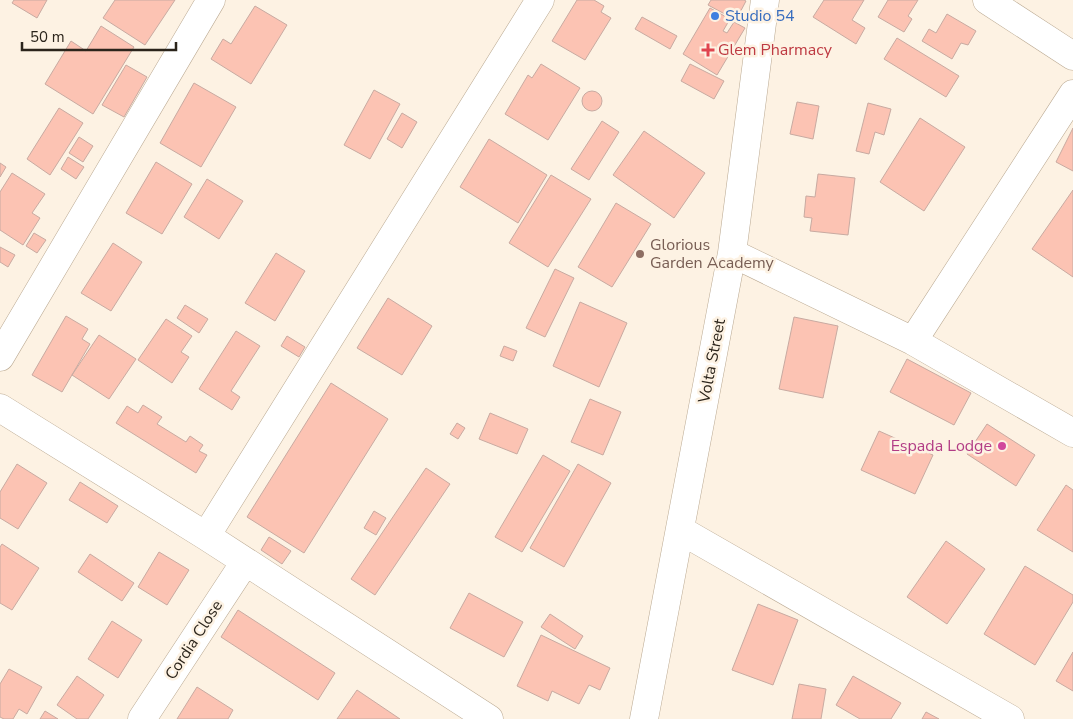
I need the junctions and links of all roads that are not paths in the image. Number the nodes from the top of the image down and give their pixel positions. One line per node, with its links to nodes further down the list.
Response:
1 (211, 0): 9 (street)
2 (540, 0): 13 (street)
3 (765, 0): 7 (street, Volta Street)
4 (987, 0): 5 (street)
5 (1073, 56)
6 (1073, 94): 8 (street)
7 (732, 252): 8 (street); 12 (street, Volta Street)
8 (913, 341): 11 (street)
9 (0, 357)
10 (0, 408): 13 (street)
11 (1073, 433)
12 (680, 530): 17 (street, Volta Street); 18 (street)
13 (206, 536): 14 (street)
14 (245, 562): 15 (street); 16 (street, Cordia Close)
15 (476, 716)
16 (142, 719)
17 (644, 719)
18 (1010, 719)

